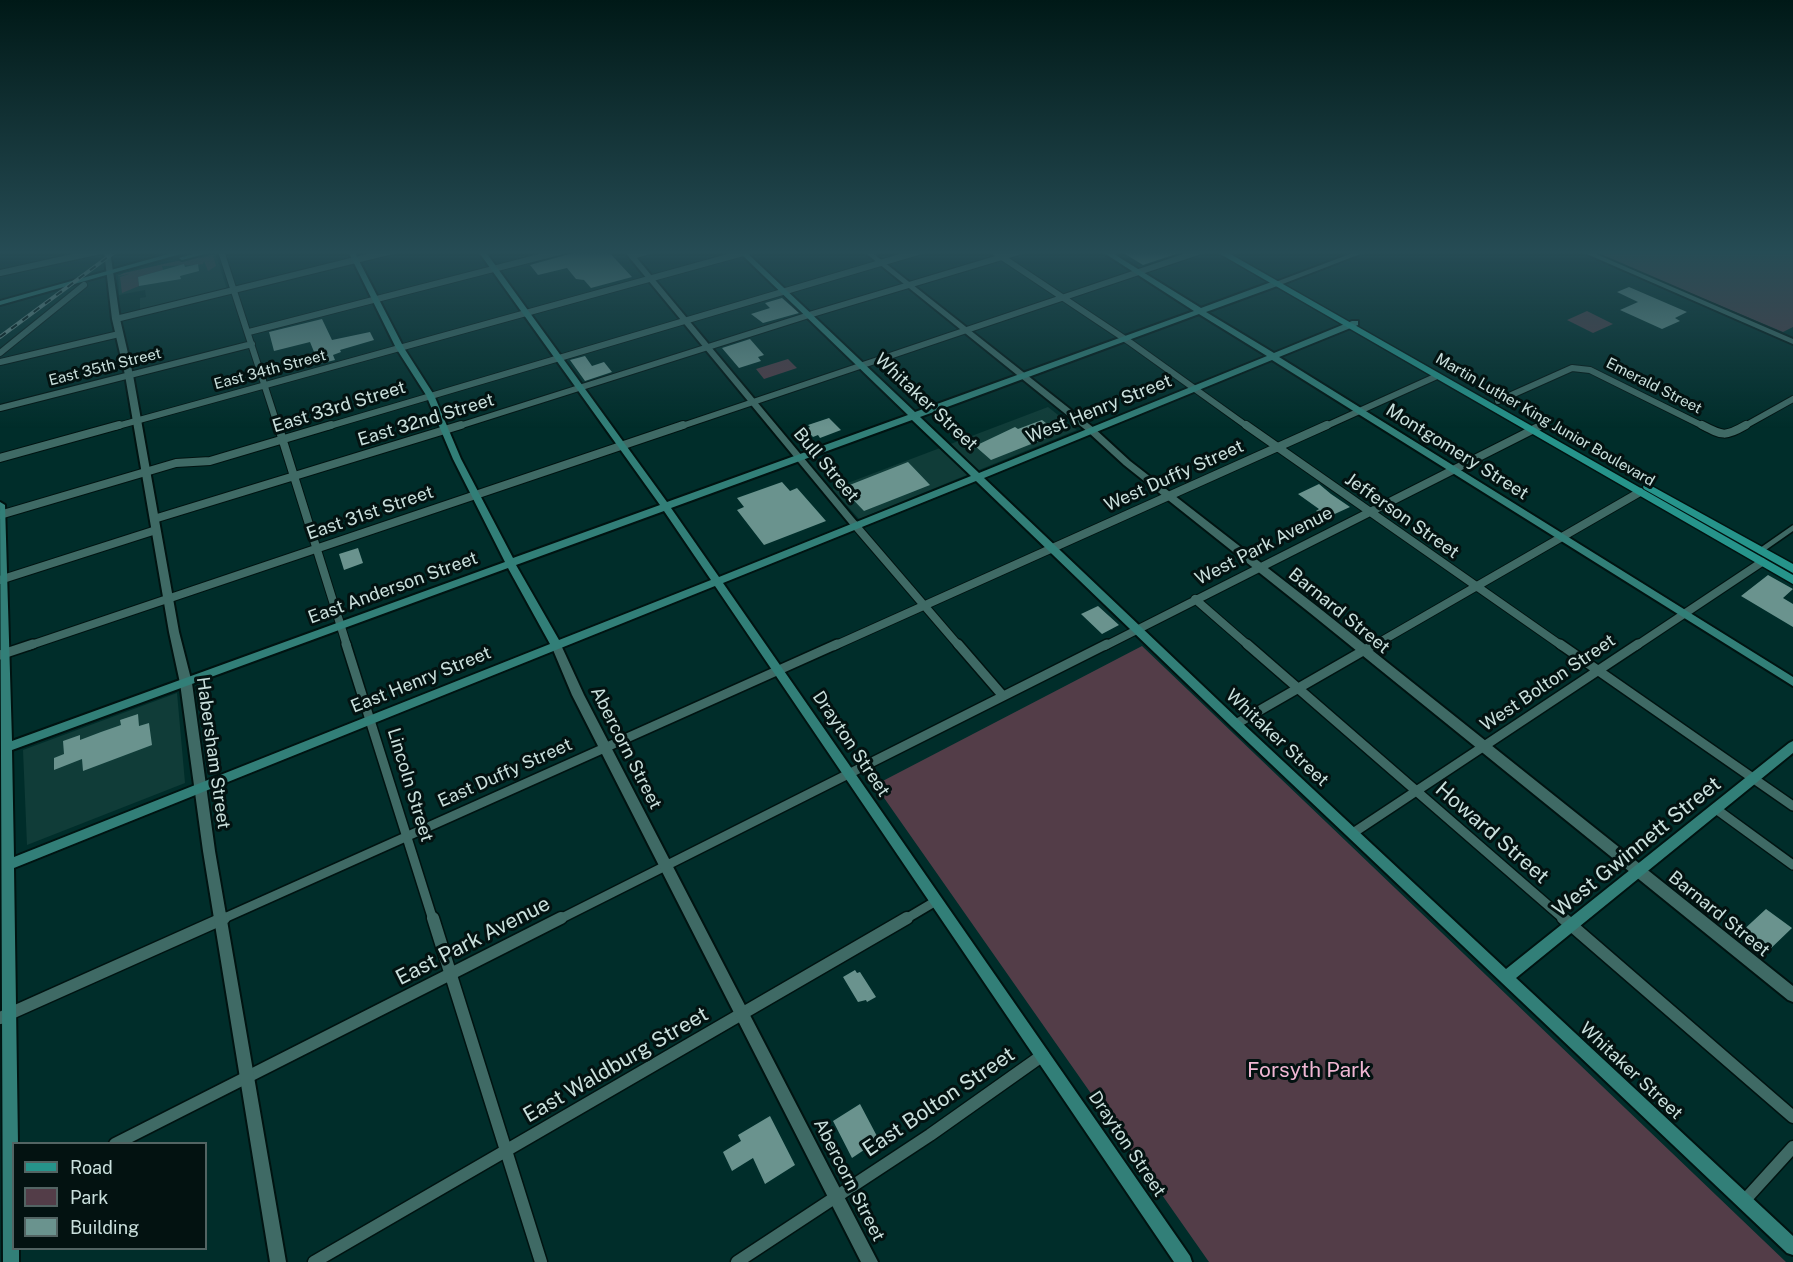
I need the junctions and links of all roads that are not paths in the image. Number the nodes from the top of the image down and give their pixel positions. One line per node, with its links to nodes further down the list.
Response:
1 (53, 310): 33 (street)
2 (115, 310): 22 (street, Habersham Street)
3 (154, 310): 22 (street)
4 (242, 310): 26 (street, Lincoln Street)
5 (336, 310): 26 (street)
6 (380, 310): 31 (main road, Abercorn Street)
7 (523, 310): 20 (main road, Drayton Street)
8 (536, 310): 20 (street, East 34th Street)
9 (677, 310): 23 (street, Bull Street)
10 (721, 310): 23 (street, East 33rd Street)
11 (804, 310): 21 (main road, Whitaker Street)
12 (827, 310): 21 (street, East 32nd Street)
13 (940, 310): 25 (street, Barnard Street)
14 (1026, 310): 25 (street, East 31st Street)
15 (1083, 310): 28 (street, Jefferson Street)
16 (1203, 310): 19 (main road, East Anderson Street)
17 (1328, 310): 24 (main road, Martin Luther King Junior Boulevard)
18 (1719, 310): 29 (street)
19 (1200, 311): 28 (main road, East Anderson Street); 34 (main road, Montgomery Street)
20 (525, 313): 31 (street, East 34th Street); 35 (main road, Drayton Street)
21 (809, 315): 32 (street, East 32nd Street); 37 (main road, Whitaker Street)
22 (116, 319): 27 (street, Habersham Street)
23 (685, 320): 32 (street, Bull Street); 35 (street, East 33rd Street)
24 (1352, 324): 34 (main road, West Henry Street); 40 (main road, Martin Luther King Junior Boulevard); 46 (main road, Martin Luther King Junior Boulevard)
25 (966, 330): 37 (street, East 31st Street); 39 (street, Barnard Street)
26 (249, 332): 30 (street, Lincoln Street)
27 (118, 334): 36 (street); 38 (street, Habersham Street)
28 (1126, 340): 39 (main road, East Anderson Street); 42 (street, Jefferson Street)
29 (1793, 342)
30 (252, 344): 38 (street, East 35th Street); 41 (street, Lincoln Street)
31 (400, 348): 41 (street, East 34th Street); 44 (main road, Abercorn Street)
32 (707, 348): 43 (street, East 32nd Street); 47 (street, Bull Street)
33 (0, 353)
34 (1274, 356): 42 (main road, West Henry Street); 49 (main road, Montgomery Street)
35 (557, 358): 43 (main road, Drayton Street); 44 (street, East 33rd Street)
36 (0, 362)
37 (861, 366): 47 (street, East 31st Street); 50 (main road, Whitaker Street)
38 (129, 375): 48 (street, East 35th Street); 51 (street, Habersham Street)
39 (1023, 376): 50 (main road, East Anderson Street); 54 (street, Barnard Street)
40 (1437, 376): 49 (street, West Duffy Street); 52 (main road, Martin Luther King Junior Boulevard)
41 (265, 385): 51 (street, East 34th Street); 55 (street, Lincoln Street)
42 (1194, 388): 54 (main road, West Henry Street); 57 (street, Jefferson Street)
43 (579, 389): 53 (street, East 32nd Street); 56 (main road, Drayton Street)
44 (430, 395): 53 (main road, Abercorn Street); 55 (street, East 33rd Street)
45 (1793, 399): 46 (street, Emerald Street)
46 (1498, 401): 52 (main road, Martin Luther King Junior Boulevard)
47 (752, 403): 56 (street, East 31st Street); 59 (street, Bull Street)
48 (0, 408)
49 (1358, 410): 57 (street, West Duffy Street); 60 (main road, Montgomery Street)
50 (915, 417): 59 (main road, East Anderson Street); 63 (main road, Whitaker Street)
51 (137, 420): 58 (street, East 34th Street); 61 (street, Habersham Street)
52 (1536, 428): 60 (street, West Park Avenue); 64 (main road, Martin Luther King Junior Boulevard); 78 (main road, Martin Luther King Junior Boulevard)
53 (446, 429): 62 (street, East 32nd Street); 65 (main road, Abercorn Street)
54 (1091, 430): 63 (main road, West Henry Street); 66 (street, Barnard Street)
55 (282, 439): 61 (street, East 33rd Street); 62 (street, Lincoln Street)
56 (621, 447): 65 (street, East 31st Street); 68 (main road, Drayton Street)
57 (1276, 447): 66 (street, West Duffy Street); 69 (street, Jefferson Street)
58 (0, 458)
59 (798, 458): 68 (main road, East Anderson Street); 72 (street, Bull Street)
60 (1454, 470): 69 (street, West Park Avenue); 75 (main road, Montgomery Street)
61 (146, 472): 70 (street, East 33rd Street); 71 (street, Habersham Street)
62 (294, 476): 71 (street, East 32nd Street); 77 (street, Lincoln Street)
63 (978, 477): 72 (main road, West Henry Street); 76 (main road, Whitaker Street)
64 (1641, 492): 75 (street); 79 (main road, Martin Luther King Junior Boulevard)
65 (476, 495): 77 (street, East 31st Street); 80 (main road, Abercorn Street)
66 (1168, 495): 76 (street, West Duffy Street); 81 (street, Barnard Street)
67 (0, 505): 70 (main road)
68 (666, 507): 80 (main road, East Anderson Street); 85 (main road, Drayton Street)
69 (1370, 512): 81 (street, West Park Avenue); 86 (street, Jefferson Street)
70 (0, 515): 83 (main road)
71 (154, 519): 74 (street, Habersham Street)
72 (855, 525): 85 (main road, East Henry Street); 89 (street, Bull Street)
73 (1793, 528): 78 (street)
74 (156, 530): 83 (street); 87 (street, Habersham Street)
75 (1562, 537): 86 (street); 90 (main road, Montgomery Street)
76 (1052, 547): 89 (street, West Duffy Street); 92 (main road, Whitaker Street)
77 (316, 548): 87 (street, East 31st Street); 91 (street, Lincoln Street)
78 (1760, 550): 82 (main road, Martin Luther King Junior Boulevard)
79 (1762, 562): 84 (main road, Martin Luther King Junior Boulevard); 90 (street, West Bolton Street)
80 (511, 564): 91 (main road, East Anderson Street); 93 (main road, Abercorn Street)
81 (1258, 568): 88 (street, West Park Avenue); 94 (street, Barnard Street)
82 (1793, 569)
83 (1, 579): 95 (main road)
84 (1793, 580)
85 (716, 582): 93 (main road, East Henry Street); 96 (main road, Drayton Street)
86 (1477, 586): 94 (street); 97 (street, Jefferson Street)
87 (168, 598): 95 (street, East 31st Street); 99 (street, Habersham Street)
88 (1195, 599): 92 (street, West Park Avenue); 100 (street, Howard Street)
89 (924, 604): 96 (street, East Duffy Street); 101 (street, Bull Street)
90 (1683, 613): 97 (street, West Bolton Street); 98 (main road, Montgomery Street)
91 (340, 626): 99 (main road, East Anderson Street); 102 (street, Lincoln Street)
92 (1138, 628): 101 (street, West Park Avenue); 103 (main road, Whitaker Street)
93 (556, 645): 102 (main road, East Henry Street); 105 (street, Abercorn Street)
94 (1363, 651): 100 (street); 106 (street, Barnard Street)
95 (3, 654): 107 (main road)
96 (776, 670): 105 (street, East Duffy Street); 108 (main road, Drayton Street)
97 (1597, 670): 106 (street, West Bolton Street); 109 (street, Jefferson Street)
98 (1793, 682)
99 (186, 683): 107 (main road, East Anderson Street); 110 (street, Habersham Street)
100 (1298, 689): 103 (street); 111 (street, Howard Street)
101 (1000, 698): 108 (street, East Park Avenue)
102 (370, 720): 110 (main road, East Henry Street); 115 (street, Lincoln Street)
103 (1236, 724): 114 (main road, Whitaker Street)
104 (1793, 746): 109 (main road, West Gwinnett Street)
105 (605, 747): 115 (street, East Duffy Street); 116 (street, Abercorn Street)
106 (1482, 747): 111 (street, West Bolton Street); 119 (street, Barnard Street)
107 (3, 749): 118 (main road)
108 (849, 775): 116 (street, East Park Avenue); 120 (main road, Drayton Street)
109 (1753, 778): 112 (street, Jefferson Street); 113 (main road, West Gwinnett Street)
110 (200, 788): 118 (main road, East Henry Street); 121 (street, Habersham Street)
111 (1416, 791): 114 (street, West Bolton Street); 122 (street, Howard Street)
112 (1793, 806)
113 (1716, 809): 117 (street); 119 (main road, West Gwinnett Street)
114 (1353, 833): 124 (main road, Whitaker Street)
115 (407, 835): 121 (street, East Duffy Street); 123 (street, Lincoln Street)
116 (666, 865): 123 (street, East Park Avenue); 126 (street, Abercorn Street)
117 (1793, 865)
118 (4, 867): 127 (main road)
119 (1638, 871): 122 (main road, West Gwinnett Street); 125 (street, Barnard Street)
120 (936, 901): 126 (street, East Waldburg Street); 128 (main road, Drayton Street)
121 (220, 918): 127 (street, East Duffy Street); 129 (street, Habersham Street)
122 (1571, 925): 124 (main road, West Gwinnett Street); 130 (street, Howard Street)
123 (450, 974): 129 (street, East Park Avenue); 133 (street, Lincoln Street)
124 (1506, 978): 136 (main road, Whitaker Street)
125 (1793, 994)
126 (743, 1014): 133 (street, East Waldburg Street); 134 (street, Abercorn Street)
127 (4, 1016): 135 (main road)
128 (1042, 1055): 134 (street, East Bolton Street); 138 (main road, Drayton Street)
129 (247, 1076): 131 (street, East Park Avenue); 140 (street, Habersham Street)
130 (1793, 1117)
131 (117, 1142)
132 (1793, 1147): 136 (street)
133 (506, 1151): 141 (street, East Waldburg Street); 142 (street, Lincoln Street)
134 (836, 1195): 143 (street, East Bolton Street); 144 (street, Abercorn Street)
135 (8, 1198): 139 (main road)
136 (1744, 1201): 137 (main road, Whitaker Street)
137 (1793, 1247)
138 (1180, 1261)
139 (11, 1262)
140 (278, 1262)
141 (314, 1262)
142 (541, 1262)
143 (737, 1262)
144 (870, 1262)

